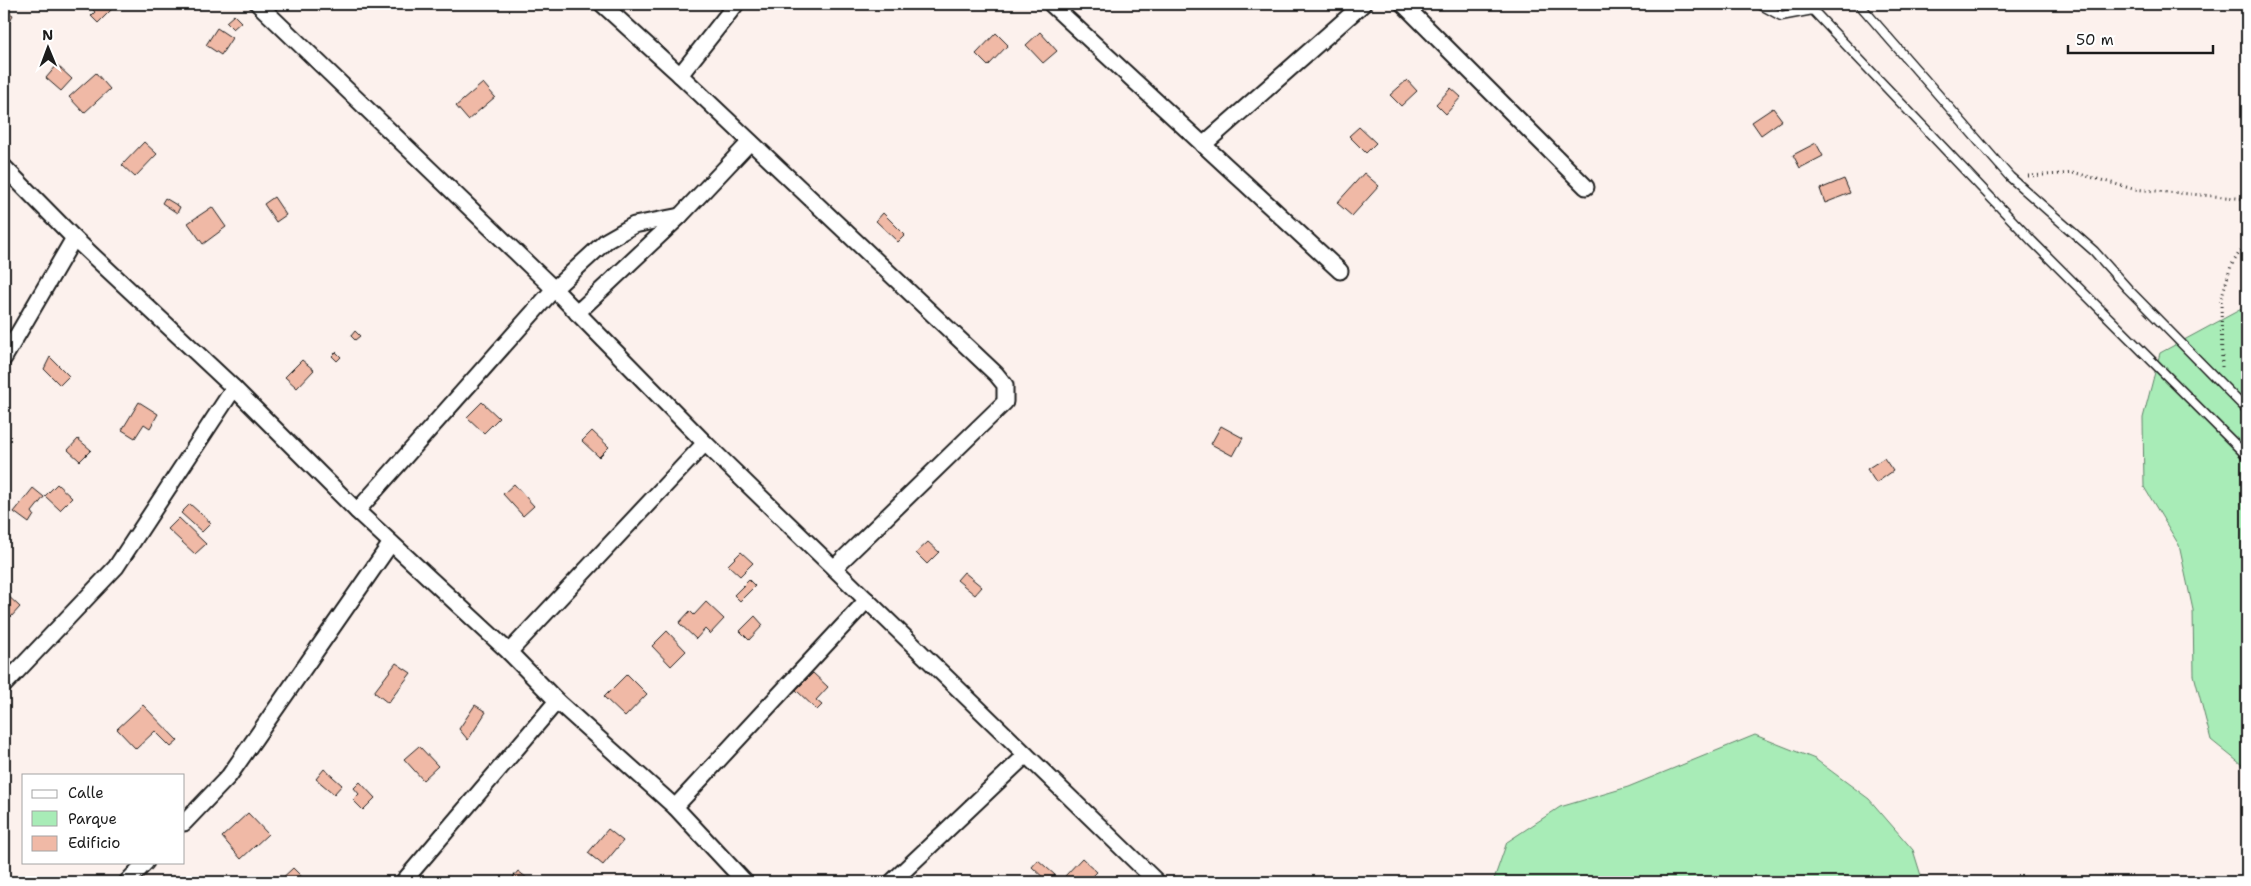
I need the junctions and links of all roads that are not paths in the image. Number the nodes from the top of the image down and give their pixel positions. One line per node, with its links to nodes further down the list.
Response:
1 (258, 4): 19 (street)
2 (602, 4): 11 (street)
3 (736, 4): 11 (street)
4 (1051, 4): 13 (street)
5 (1363, 4): 13 (street)
6 (1403, 4): 15 (street)
7 (1759, 4): 10 (lane)
8 (1807, 4): 10 (lane)
9 (1859, 4): 23 (lane)
10 (1813, 10): 25 (lane)
11 (680, 75): 12 (street)
12 (750, 142): 16 (street); 28 (street)
13 (1203, 145): 18 (street)
14 (4, 167): 17 (street)
15 (1586, 187)
16 (680, 216): 19 (street); 20 (street)
17 (74, 238): 21 (street); 22 (street)
18 (1340, 271)
19 (554, 290): 20 (street); 26 (street)
20 (577, 313): 24 (street)
21 (4, 358)
22 (234, 388): 26 (street); 31 (street)
23 (2247, 410)
24 (705, 443): 28 (street); 30 (street)
25 (2247, 456)
26 (357, 511): 27 (street)
27 (391, 543): 30 (street); 35 (street)
28 (834, 568): 29 (street)
29 (867, 600): 33 (street); 34 (street)
30 (508, 652): 32 (street)
31 (4, 685)
32 (556, 701): 34 (street); 38 (street)
33 (1026, 755): 40 (street); 41 (street)
34 (675, 807): 39 (street)
35 (185, 822)
36 (144, 864): 37 (street)
37 (127, 882)
38 (404, 882)
39 (745, 882)
40 (892, 882)
41 (1157, 882)

